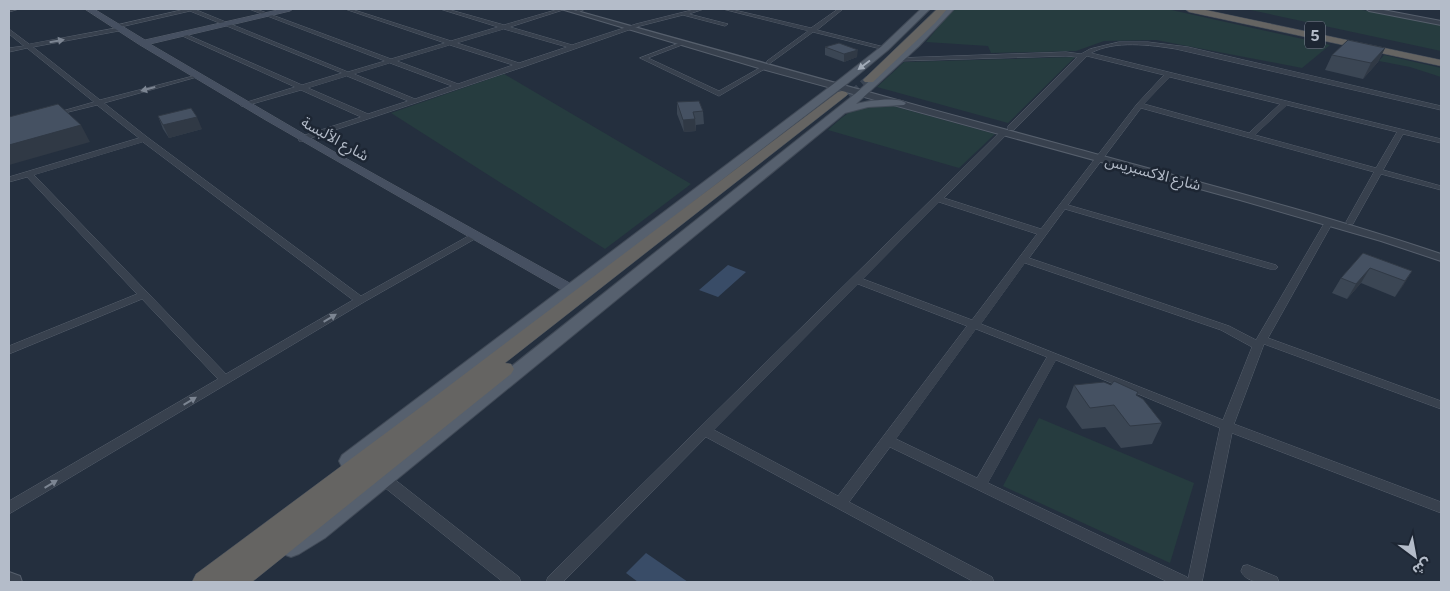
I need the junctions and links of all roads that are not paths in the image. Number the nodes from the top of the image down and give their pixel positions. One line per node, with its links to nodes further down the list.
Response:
1 (16, 9): 23 (street)
2 (91, 9): 32 (main road, شارع الألبسة)
3 (191, 9): 28 (street); 32 (street)
4 (252, 9): 24 (street)
5 (290, 9): 24 (main road)
6 (347, 9): 38 (street)
7 (442, 9): 31 (street)
8 (564, 9): 30 (street); 31 (street)
9 (579, 9): 30 (street)
10 (701, 9): 25 (street)
11 (725, 9): 34 (street)
12 (841, 9): 34 (street)
13 (926, 9): 26 (main road)
14 (933, 9): 26 (highway)
15 (942, 9): 26 (highway)
16 (950, 9): 26 (main road)
17 (1189, 9): 36 (highway, 5)
18 (1199, 9): 36 (highway)
19 (1211, 9): 36 (highway)
20 (1226, 9): 36 (highway, 5)
21 (1369, 9): 27 (street)
22 (1382, 9): 27 (street)
23 (9, 10)
24 (267, 14): 28 (main road); 47 (street)
25 (682, 14): 29 (street); 30 (street)
26 (928, 20): 42 (main road); 46 (main road); 56 (highway)
27 (1441, 21)
28 (225, 24): 35 (main road); 51 (street)
29 (725, 24)
30 (634, 26): 39 (street); 41 (street); 49 (street)
31 (502, 27): 38 (street); 41 (street)
32 (119, 28): 37 (main road, شارع الألبسة); 40 (street, one-way to 32)
33 (9, 31): 40 (street)
34 (811, 31): 42 (street); 49 (street)
35 (181, 34): 37 (main road); 55 (street)
36 (1364, 42): 45 (highway, 5); 48 (highway, 5)
37 (143, 43): 53 (main road, شارع الألبسة)
38 (448, 43): 47 (street); 50 (street)
39 (684, 43): 49 (street); 49 (street)
40 (28, 46): 43 (street); 59 (street)
41 (572, 47): 50 (street)
42 (885, 48): 56 (main road, one-way to 56)
43 (9, 50)
44 (1084, 55): 46 (street); 52 (street); 63 (street); 67 (street)
45 (1441, 56)
46 (899, 59): 56 (main road)
47 (393, 60): 51 (street); 54 (street)
48 (1441, 62)
49 (767, 64): 56 (street)
50 (521, 66): 54 (street)
51 (348, 73): 55 (street); 57 (street)
52 (1169, 74): 58 (street); 62 (street)
53 (196, 76): 59 (street, one-way to 59); 61 (main road, شارع الألبسة)
54 (458, 86): 57 (street)
55 (303, 87): 61 (street); 66 (street)
56 (854, 87): 60 (street, شارع الاكسبريس); 64 (main road); 67 (street); 89 (main road); 106 (highway)
57 (415, 101): 66 (street)
58 (1285, 102): 68 (street); 69 (street)
59 (98, 103): 65 (street); 70 (street)
60 (900, 103): 64 (main road); 67 (street, شارع الاكسبريس)
61 (243, 105): 71 (main road, شارع الألبسة)
62 (1139, 105): 69 (street); 73 (street)
63 (1441, 108)
64 (835, 115): 101 (main road)
65 (44, 117)
66 (368, 117): 71 (street)
67 (1008, 130): 73 (street, شارع الاكسبريس); 78 (street)
68 (1401, 132): 72 (street); 74 (street)
69 (1251, 135): 74 (street)
70 (144, 139): 75 (street); 91 (street)
71 (302, 139): 83 (main road, شارع الألبسة)
72 (1441, 141)
73 (1100, 156): 79 (street); 80 (street, شارع الاكسبريس); 81 (street)
74 (1377, 171): 77 (street); 81 (street)
75 (28, 174): 76 (street); 90 (street)
76 (9, 180)
77 (1441, 188)
78 (938, 200): 82 (street); 88 (street)
79 (1063, 206): 82 (street); 87 (street)
80 (1329, 222): 85 (street, شارع الاكسبريس); 93 (street)
81 (1350, 222): 84 (street)
82 (1043, 233): 86 (street)
83 (475, 236): 89 (main road, شارع الألبسة); 91 (street)
84 (1441, 252)
85 (1441, 258)
86 (1023, 259): 92 (street); 93 (street)
87 (1273, 267)
88 (857, 280): 92 (street); 99 (street)
89 (570, 289): 106 (main road)
90 (144, 295): 94 (street); 96 (street)
91 (360, 300): 96 (street, one-way to 91)
92 (974, 325): 95 (street); 100 (street)
93 (1260, 343): 97 (street); 98 (street)
94 (9, 350)
95 (1053, 355): 98 (street); 102 (street)
96 (225, 380): 104 (street, one-way to 96)
97 (1441, 405)
98 (1227, 426): 105 (street); 116 (street)
99 (705, 431): 103 (street); 113 (street)
100 (887, 440): 102 (street); 103 (street)
101 (384, 479): 106 (main road); 112 (street)
102 (980, 485): 115 (street)
103 (840, 504): 114 (street)
104 (9, 508)
105 (1441, 508)
106 (244, 563): 110 (highway); 111 (highway)
107 (1248, 571): 117 (street)
108 (9, 580): 109 (street)
109 (13, 582)
110 (205, 582)
111 (233, 582)
112 (514, 582)
113 (553, 582)
114 (987, 582)
115 (1182, 582)
116 (1195, 582)
117 (1272, 582)

